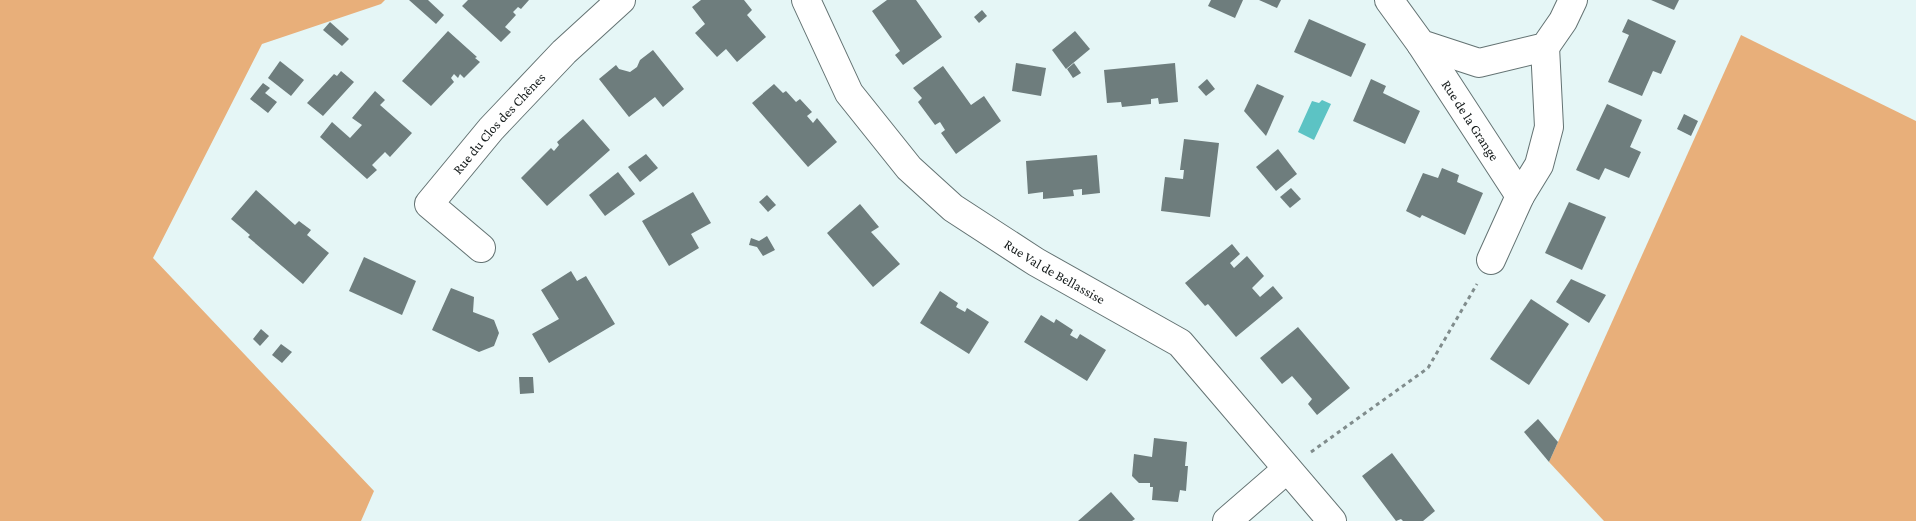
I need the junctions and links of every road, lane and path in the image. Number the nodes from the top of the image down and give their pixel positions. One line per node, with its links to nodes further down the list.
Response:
1 (621, 0): 8 (street, Rue du Clos des Chênes)
2 (806, 0): 10 (street, Rue Val de Bellassise)
3 (1389, 0): 5 (street, Rue de la Grange)
4 (1573, 0): 6 (street)
5 (1421, 44): 6 (street, Rue de la Grange); 7 (street, Rue de la Grange)
6 (1545, 47): 7 (street)
7 (1520, 196): 9 (street)
8 (481, 248)
9 (1491, 260): 10 (path)
10 (1287, 469): 11 (street); 12 (street, Rue Val de Bellassise)
11 (1227, 521)
12 (1332, 521)

